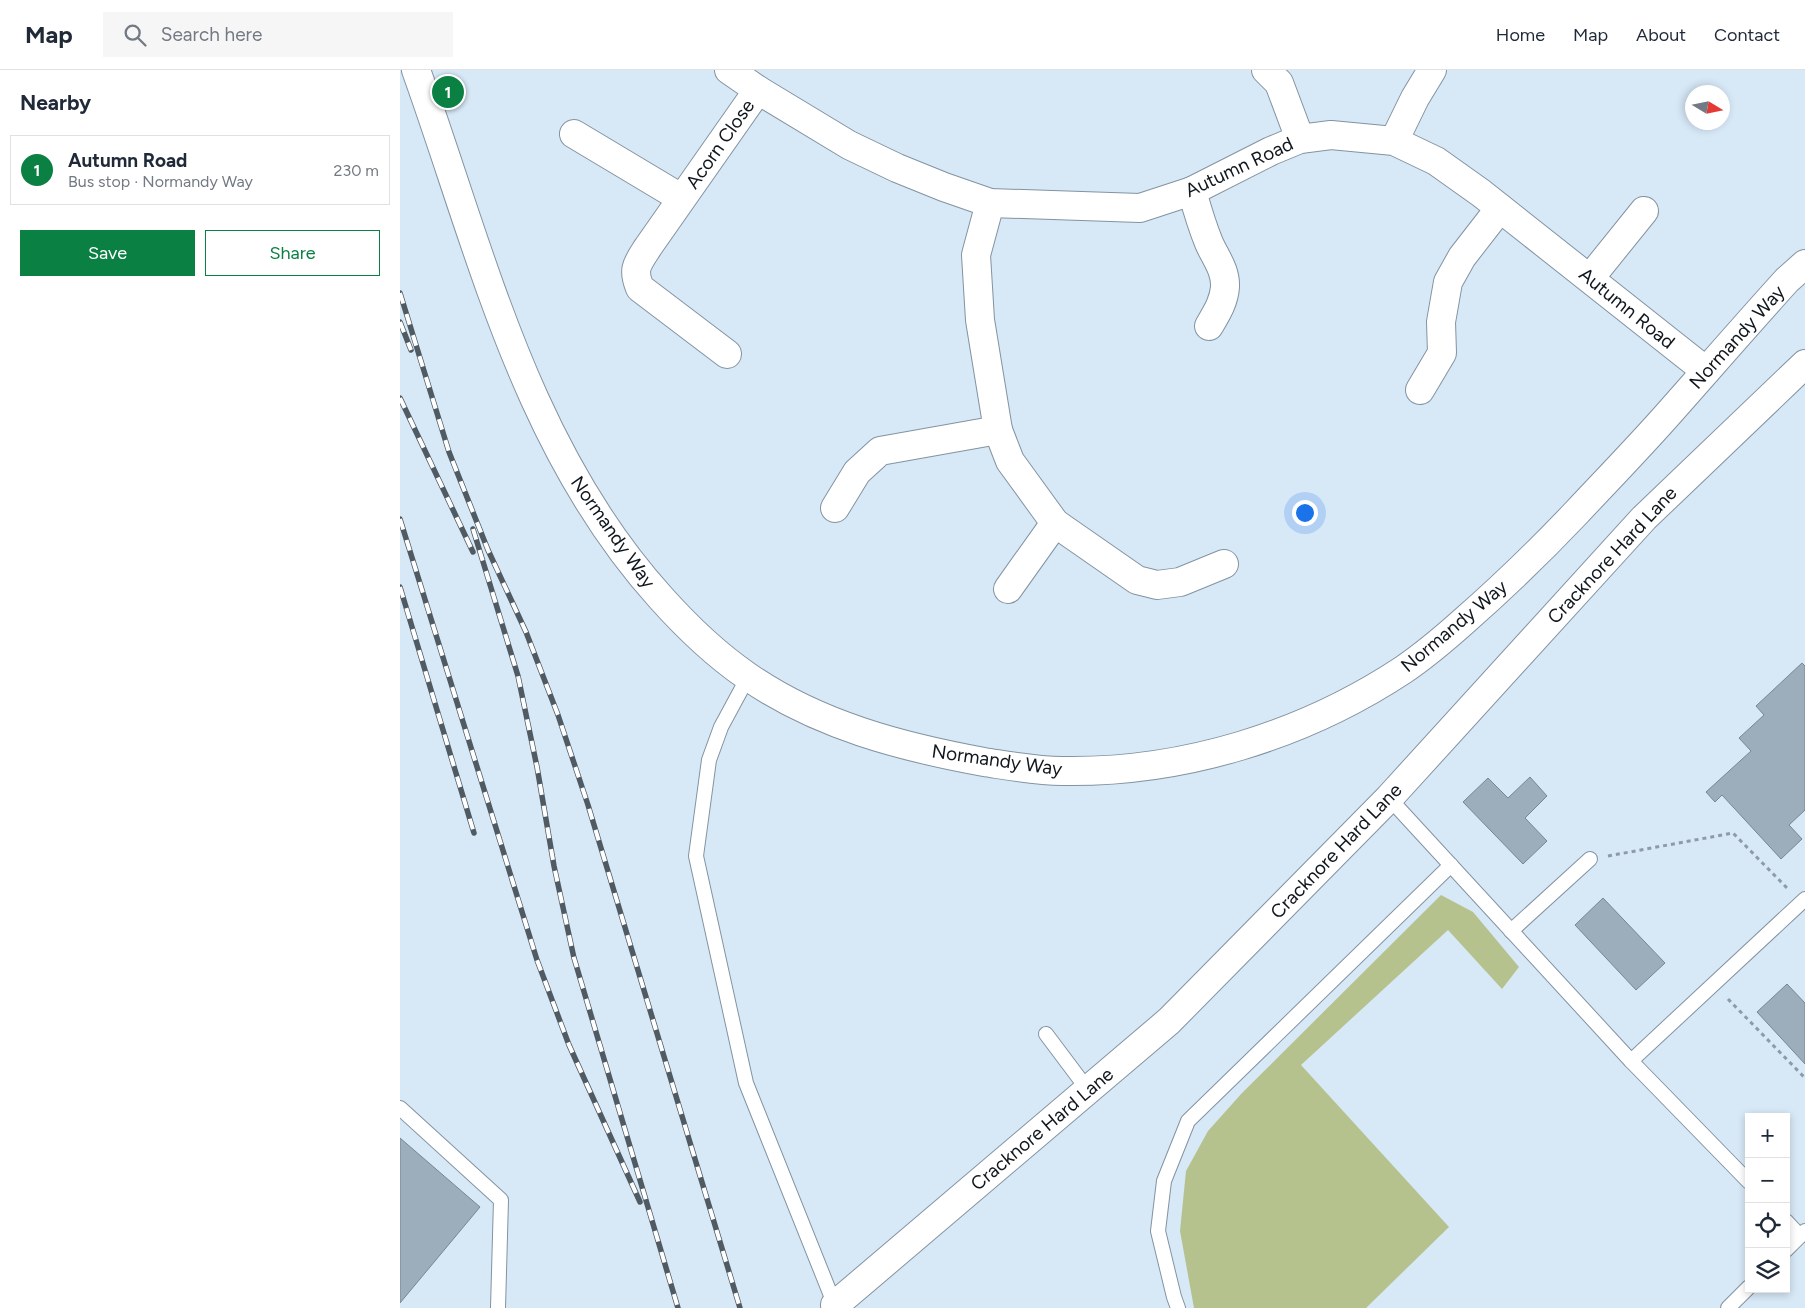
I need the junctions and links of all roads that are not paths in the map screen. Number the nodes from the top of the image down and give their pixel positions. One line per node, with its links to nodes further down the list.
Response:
1 (416, 70): 26 (street, Normandy Way)
2 (729, 70): 5 (street, Autumn Road)
3 (1266, 70): 7 (street)
4 (1432, 70): 8 (street)
5 (758, 90): 10 (street, Acorn Close); 11 (street, Autumn Road)
6 (574, 134): 10 (street, Acorn Close)
7 (1300, 139): 8 (street, Autumn Road); 9 (street, Autumn Road)
8 (1394, 141): 12 (street, Autumn Road)
9 (1192, 191): 11 (street, Autumn Road); 16 (street)
10 (682, 198): 17 (street, Acorn Close)
11 (990, 203): 21 (street)
12 (1500, 208): 15 (street, Autumn Road); 20 (street)
13 (1644, 211): 15 (street)
14 (1805, 264): 19 (street, Normandy Way)
15 (1590, 278): 19 (street, Autumn Road)
16 (1208, 326)
17 (727, 354)
18 (1805, 364): 27 (street, Cracknore Hard Lane)
19 (1706, 371): 26 (street, Normandy Way)
20 (1420, 390)
21 (998, 430): 22 (street); 23 (street)
22 (835, 508)
23 (1055, 523): 24 (street); 25 (street)
24 (1224, 564)
25 (1008, 589)
26 (748, 678): 41 (lane, Cracknore Hard Lane)
27 (1389, 798): 29 (lane); 34 (street, Cracknore Hard Lane)
28 (1590, 859): 31 (lane)
29 (1451, 866): 31 (lane); 43 (lane)
30 (1803, 901): 33 (lane)
31 (1511, 931): 33 (lane)
32 (1046, 1034): 34 (lane)
33 (1631, 1061): 36 (lane)
34 (1088, 1090): 41 (street, Cracknore Hard Lane)
35 (400, 1108): 42 (lane)
36 (1745, 1178)
37 (1790, 1224): 38 (lane)
38 (1803, 1234): 39 (lane)
39 (1788, 1248)
40 (1745, 1291): 44 (lane)
41 (835, 1307)
42 (498, 1308)
43 (1178, 1308)
44 (1728, 1308)

